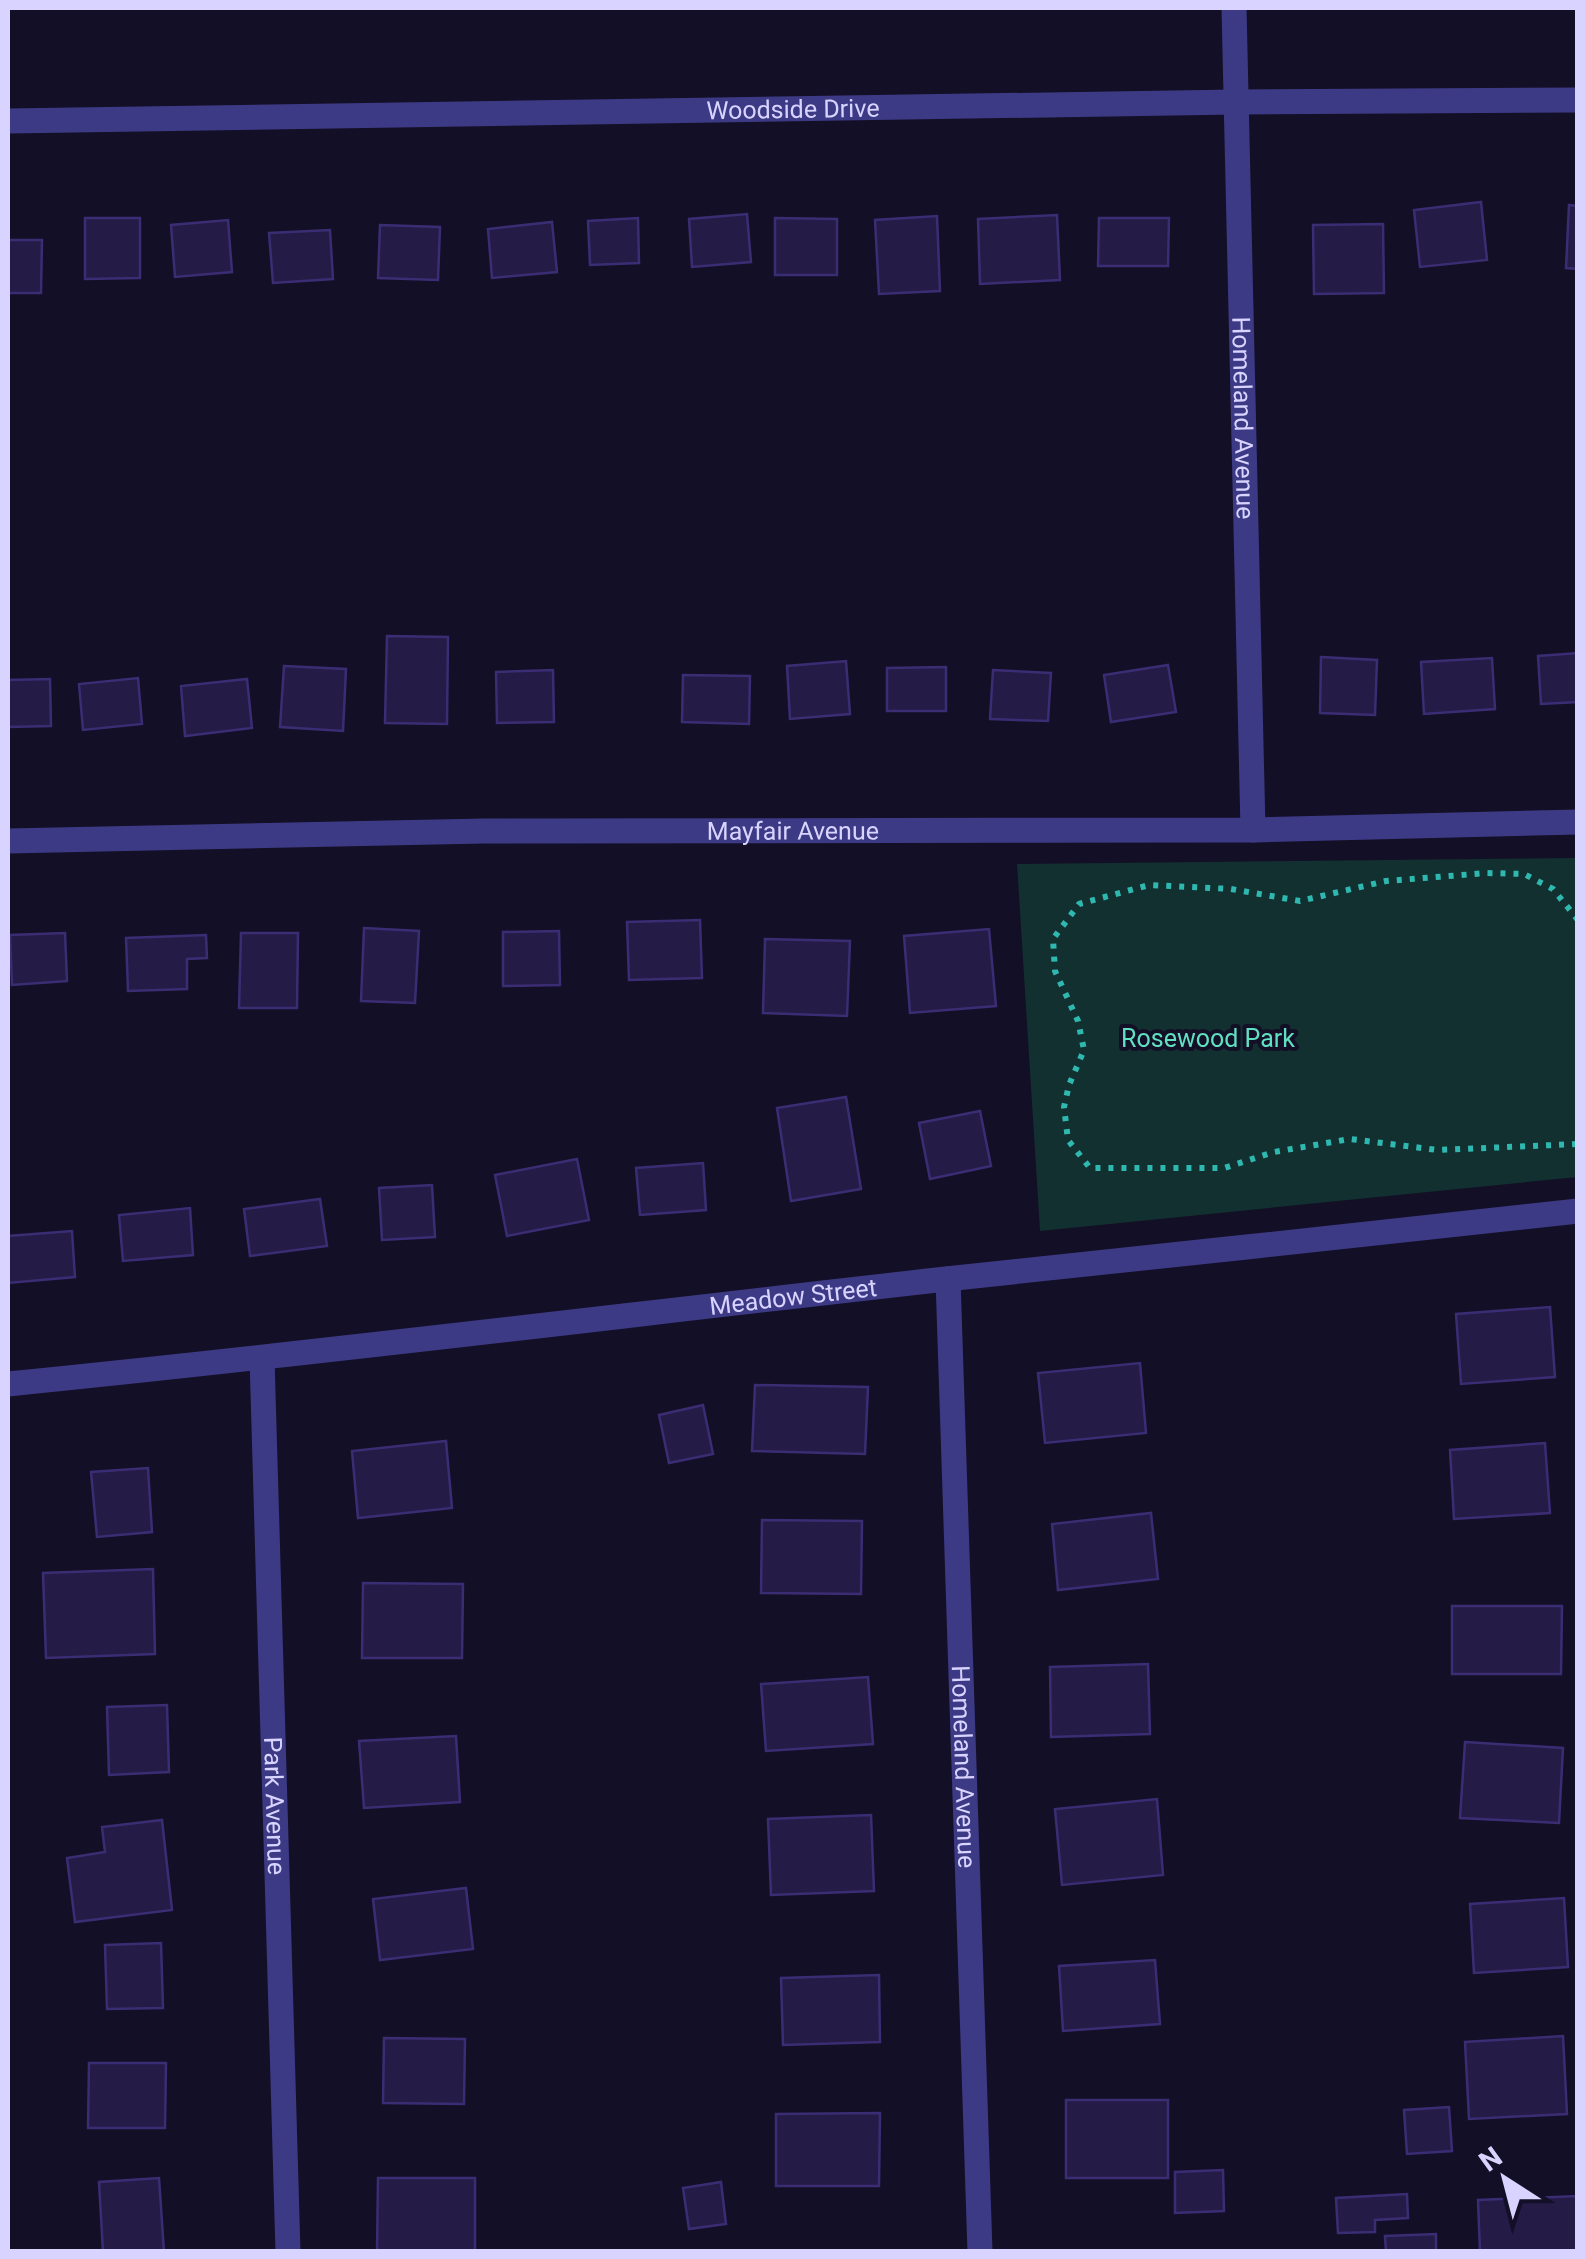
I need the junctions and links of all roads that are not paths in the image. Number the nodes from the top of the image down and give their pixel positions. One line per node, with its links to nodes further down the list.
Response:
1 (1234, 8): 3 (street, Homeland Avenue)
2 (1578, 100): 3 (street, Woodside Drive)
3 (1236, 102): 4 (street, Woodside Drive); 6 (street, Homeland Avenue)
4 (8, 121)
5 (1578, 822): 6 (street, Mayfair Avenue)
6 (1253, 830): 7 (street, Mayfair Avenue)
7 (8, 841)
8 (1578, 1211): 9 (street, Meadow Street)
9 (948, 1279): 10 (street, Meadow Street); 13 (street, Homeland Avenue)
10 (262, 1358): 11 (street, Meadow Street); 12 (street, Park Avenue)
11 (8, 1384)
12 (288, 2252)
13 (980, 2252)

